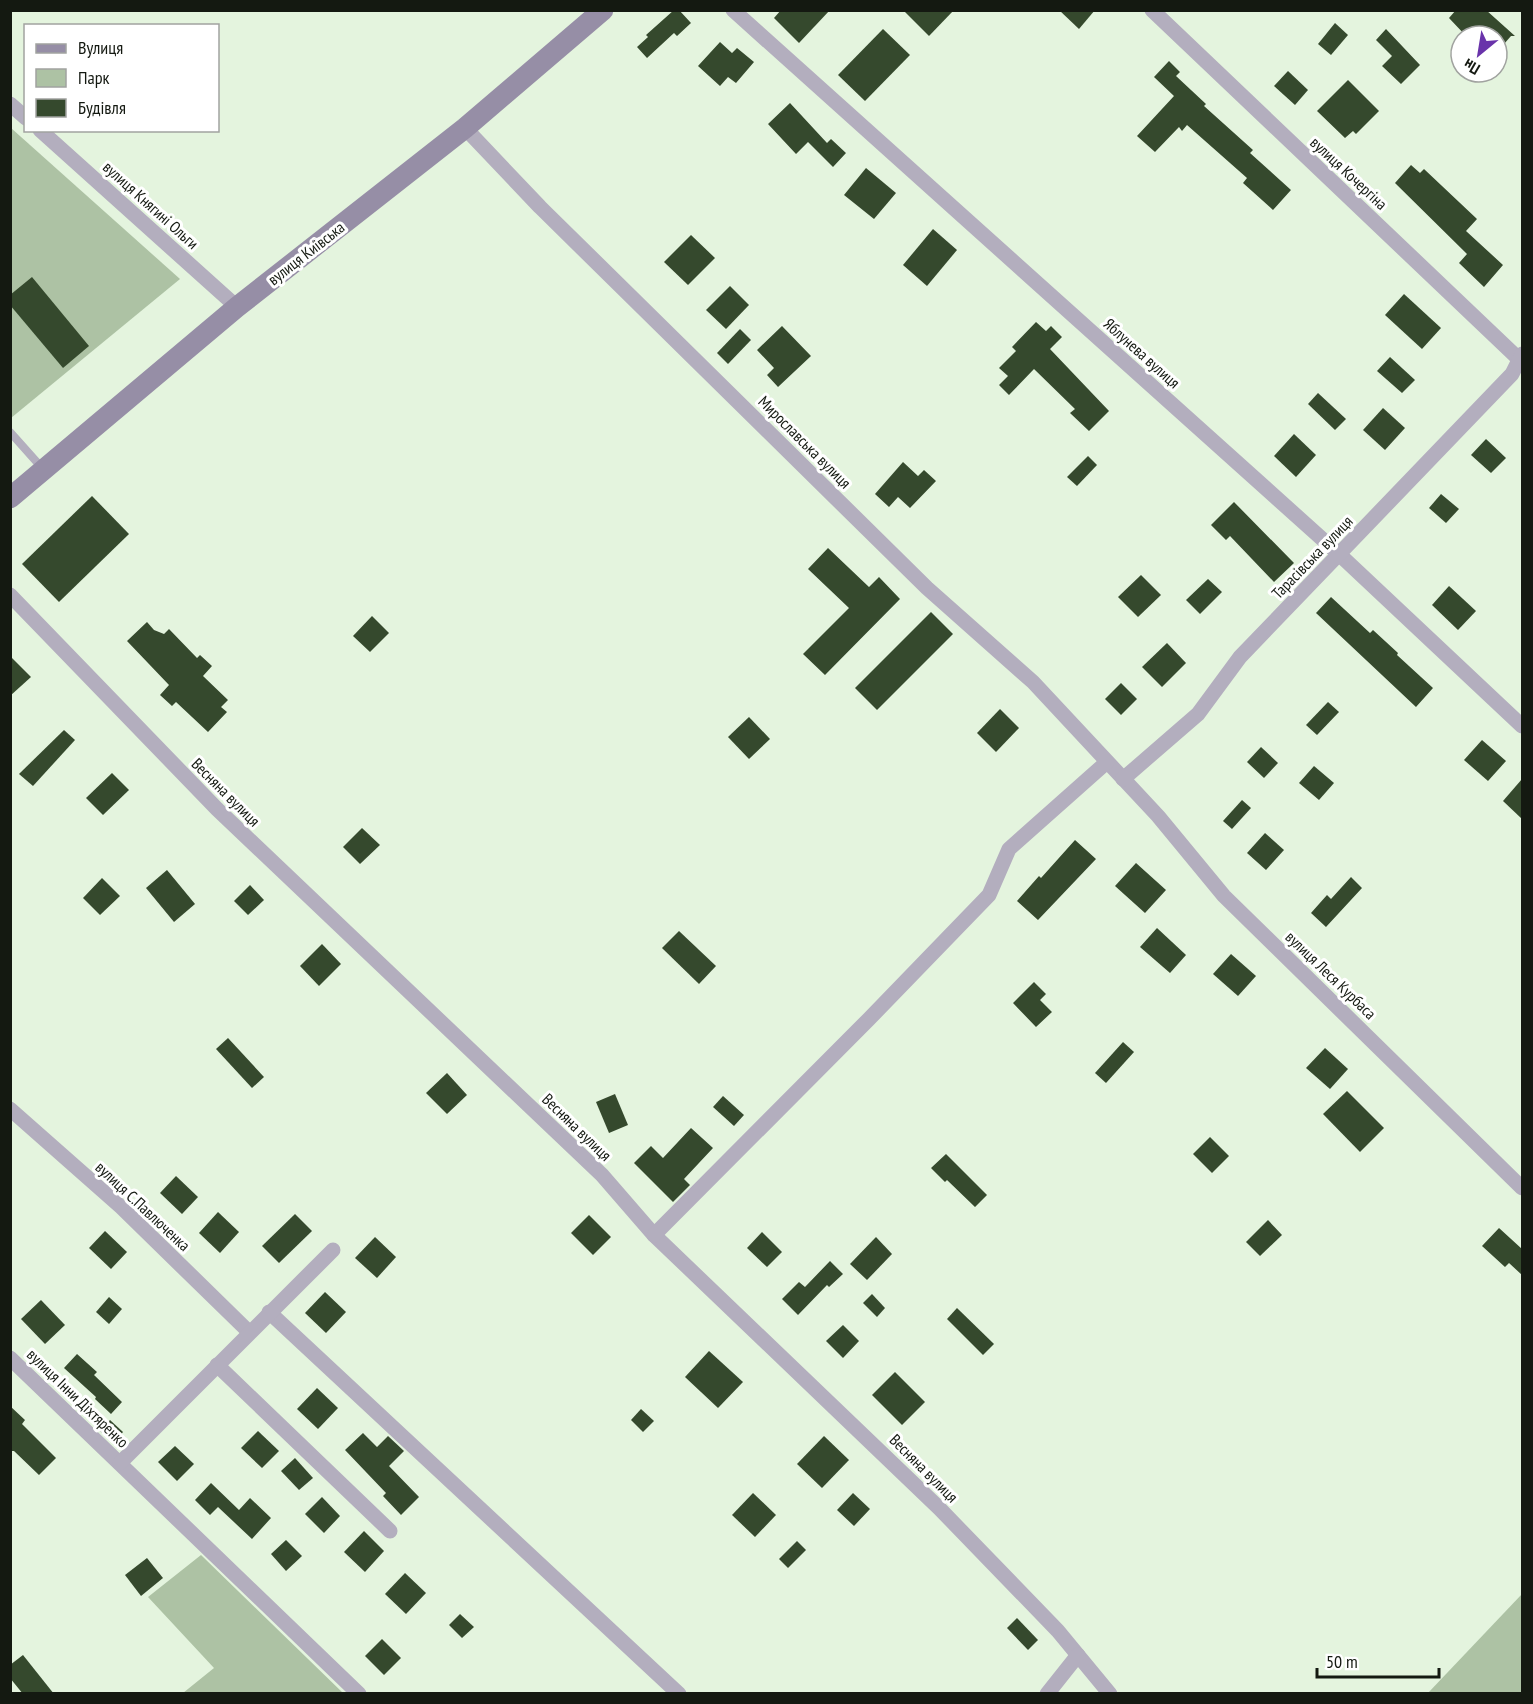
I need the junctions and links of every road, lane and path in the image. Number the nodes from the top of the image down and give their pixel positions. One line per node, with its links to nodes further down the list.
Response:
1 (603, 10): 6 (street, вулиця Київська)
2 (733, 10): 13 (street, Яблунева вулиця)
3 (1152, 10): 9 (street, вулиця Кочергіна)
4 (10, 104): 5 (street)
5 (24, 116)
6 (465, 128): 8 (street, вулиця Київська); 16 (street, Мирославська вулиця)
7 (42, 132): 8 (street, вулиця Княгині Ольги)
8 (237, 307): 11 (street, вулиця Київська)
9 (1521, 358): 13 (street, Тарасівська вулиця)
10 (10, 432): 11 (lane)
11 (44, 470): 12 (street, вулиця Київська)
12 (10, 498)
13 (1340, 555): 15 (street, Яблунева вулиця); 17 (street, Тарасівська вулиця)
14 (10, 595): 20 (street, Весняна вулиця)
15 (1522, 726)
16 (1107, 762): 17 (street, Мирославська вулиця); 20 (street)
17 (1123, 779): 19 (street, вулиця Леся Курбаса)
18 (10, 1109): 23 (street, вулиця С.Павлюченка)
19 (1522, 1188)
20 (654, 1235): 28 (street, Весняна вулиця)
21 (333, 1250): 22 (street)
22 (269, 1312): 23 (street); 30 (street)
23 (249, 1332): 25 (street)
24 (10, 1358): 26 (street, вулиця Інни Діхтяренко)
25 (217, 1365): 26 (street); 27 (street)
26 (120, 1463): 29 (street, вулиця Інни Діхтяренко)
27 (390, 1531)
28 (1078, 1655): 31 (street); 32 (street, Весняна вулиця)
29 (359, 1694)
30 (679, 1694)
31 (1047, 1694)
32 (1110, 1694)

